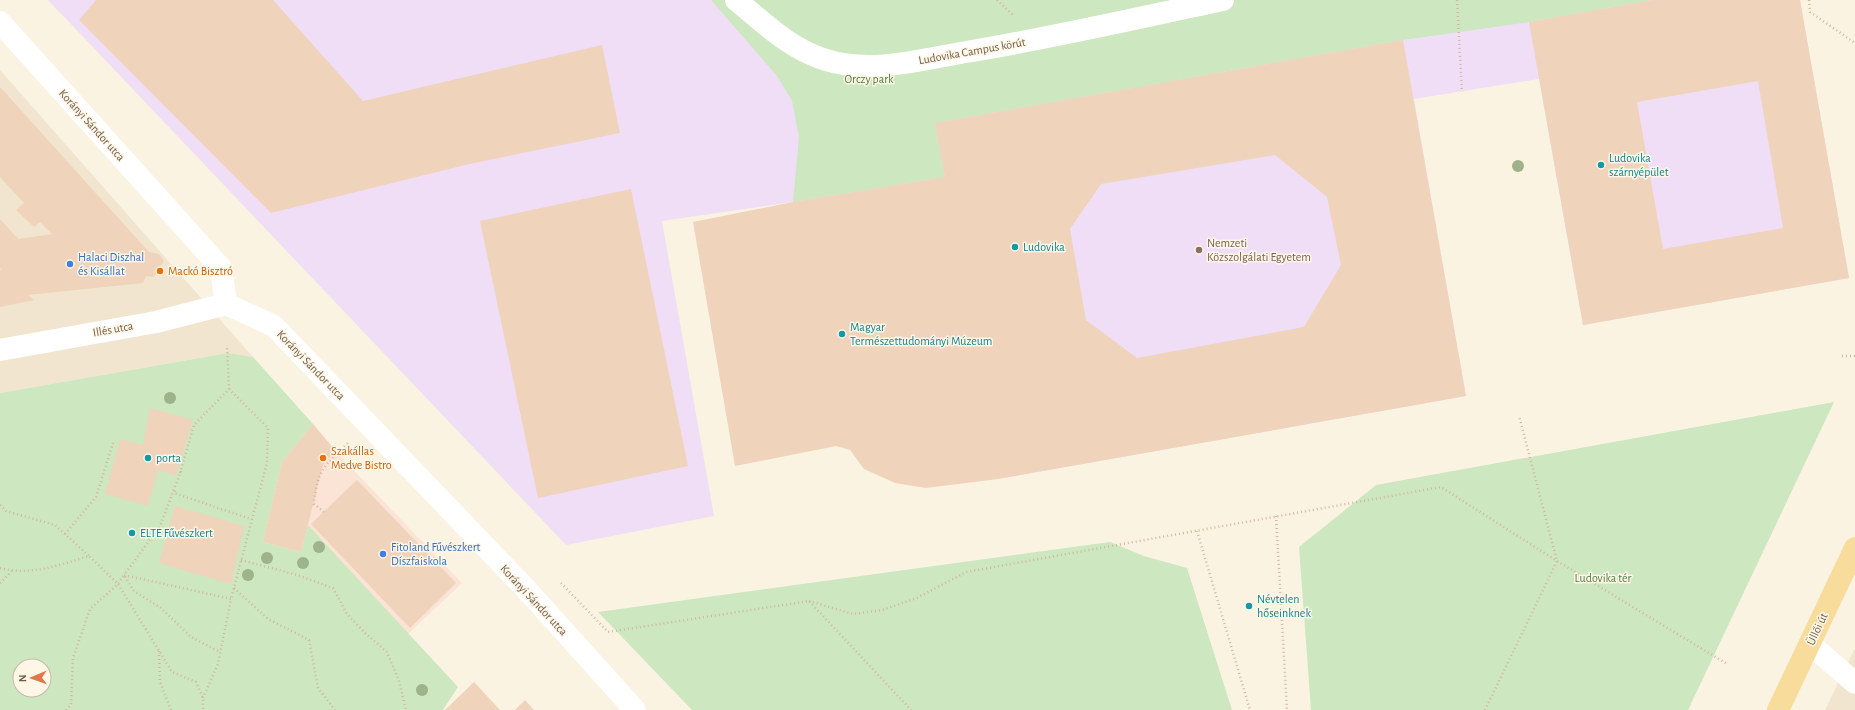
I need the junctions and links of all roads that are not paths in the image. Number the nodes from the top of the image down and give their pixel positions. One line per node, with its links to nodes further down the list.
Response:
1 (736, 0): 2 (street, Ludovika Campus körút)
2 (1223, 0)
3 (0, 22): 4 (street, Korányi Sándor utca)
4 (226, 304): 5 (street, Illés utca); 9 (street, Korányi Sándor utca)
5 (0, 350)
6 (1855, 548): 7 (main road, Üllői út)
7 (1810, 644): 8 (street); 10 (main road, Üllői út)
8 (1855, 683)
9 (635, 710)
10 (1778, 710)

